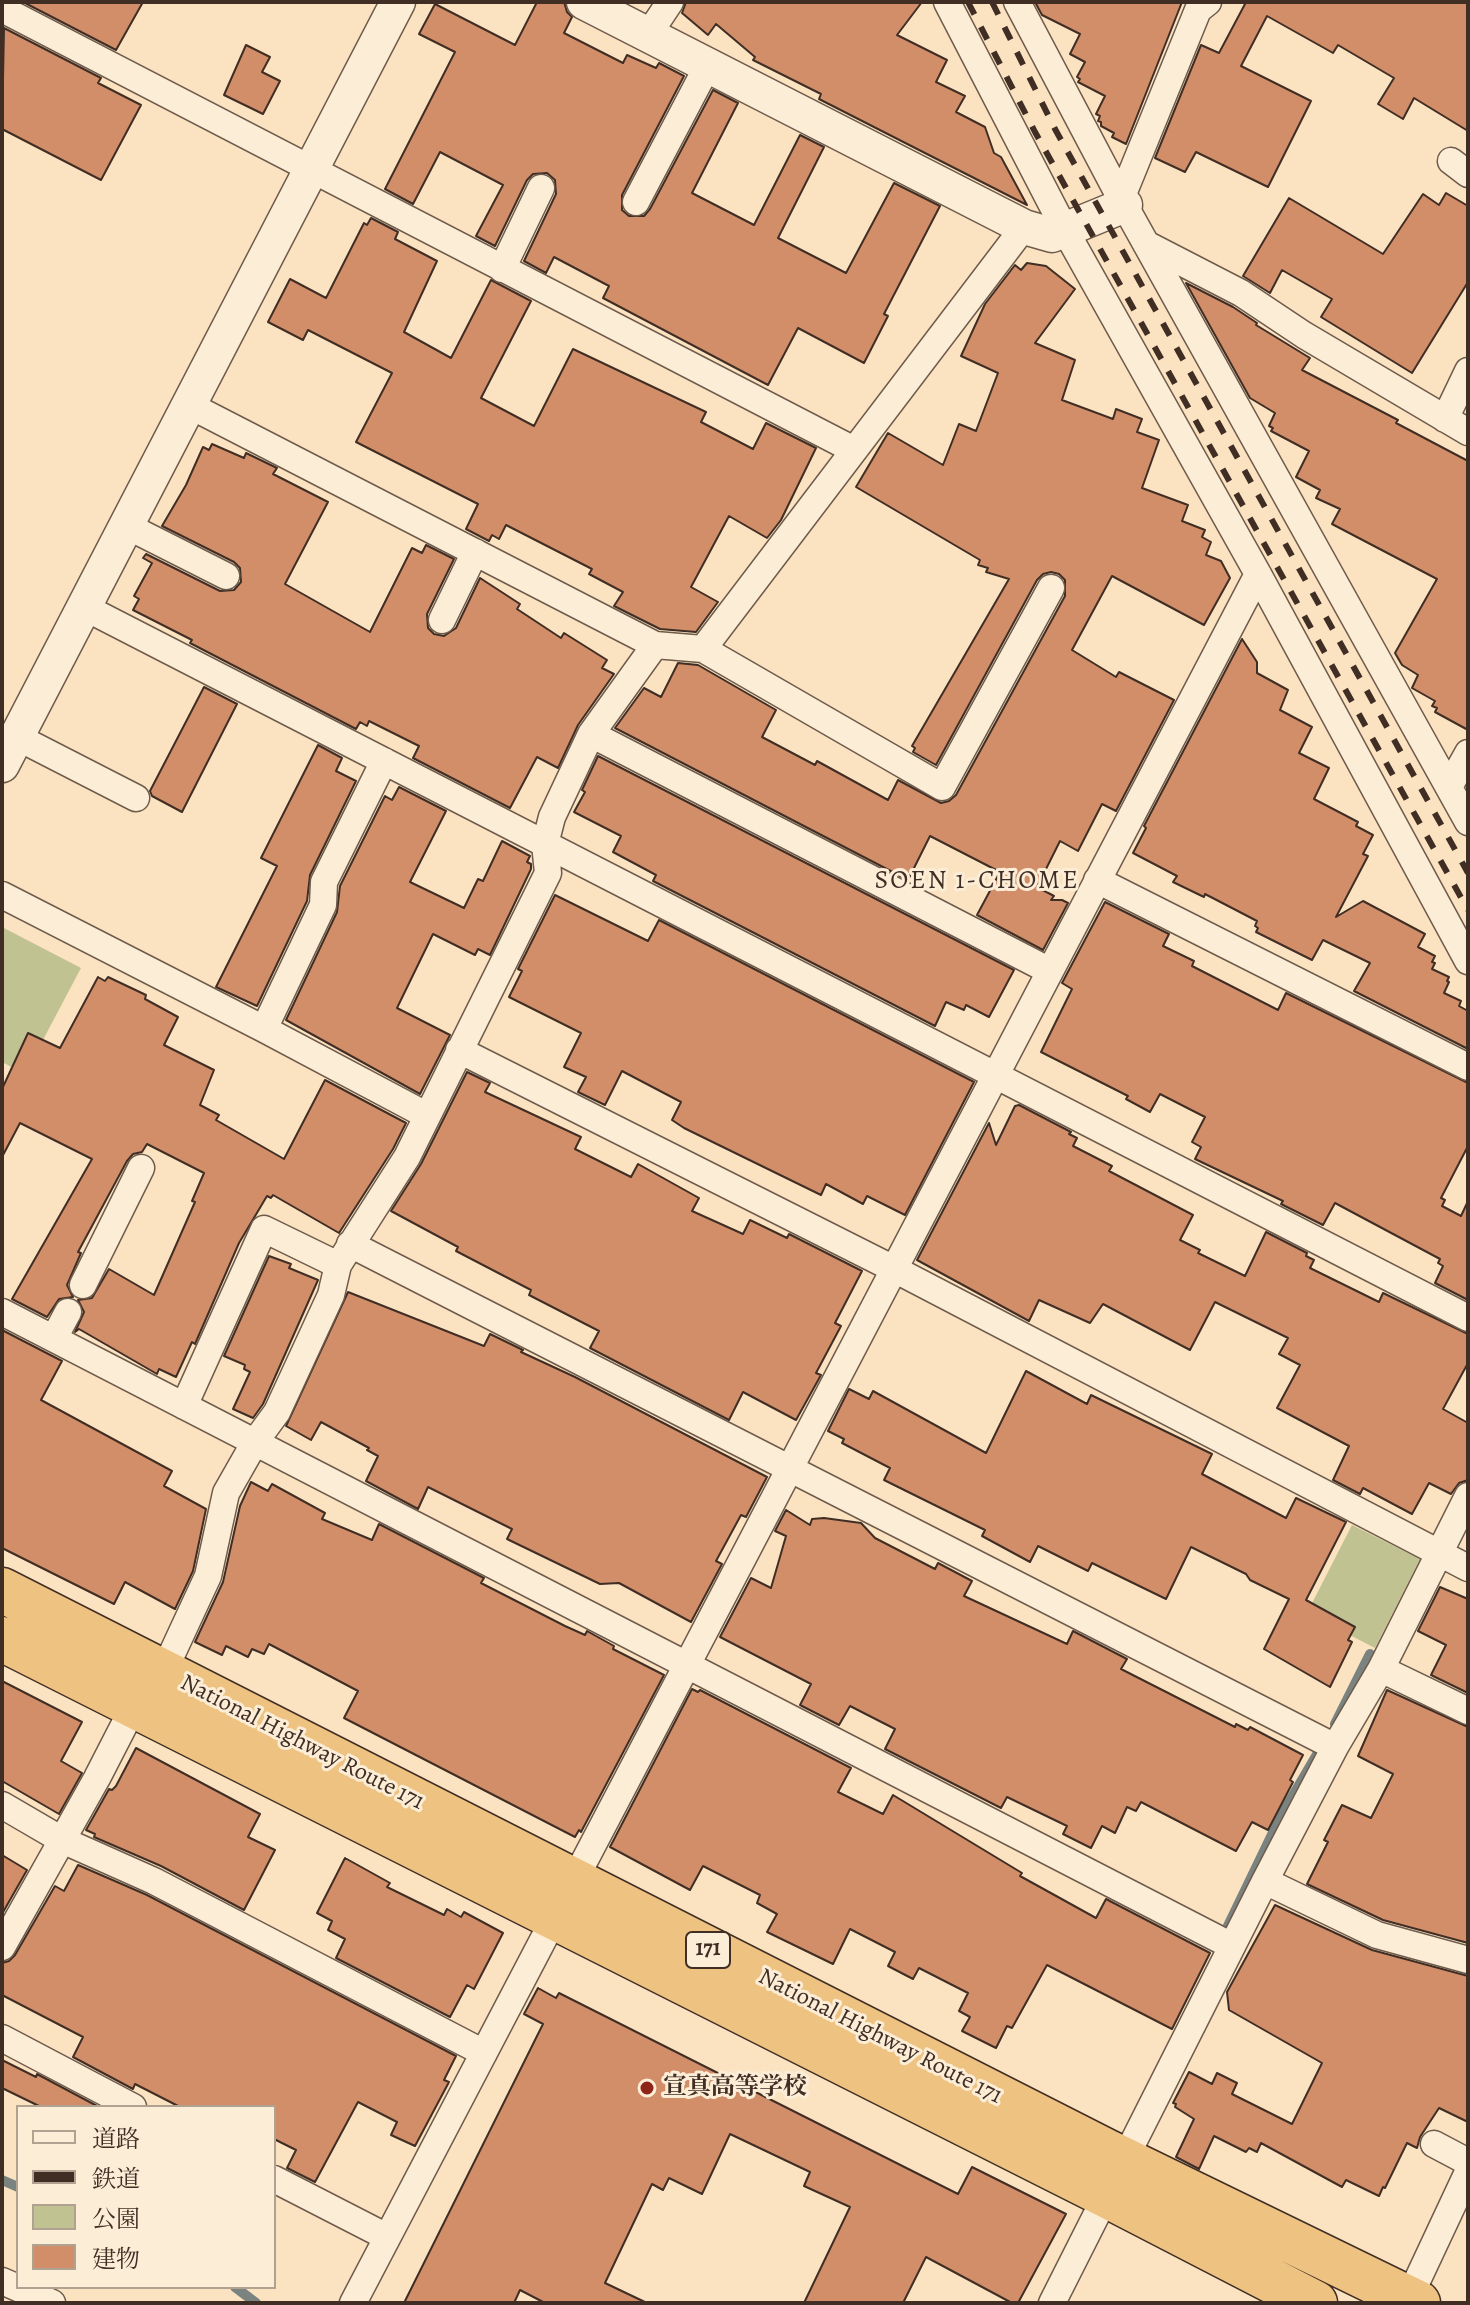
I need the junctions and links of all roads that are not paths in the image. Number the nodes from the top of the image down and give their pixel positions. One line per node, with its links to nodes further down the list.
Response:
1 (398, 2): 10 (street)
2 (584, 2): 8 (street)
3 (670, 2): 8 (street)
4 (947, 2): 15 (street)
5 (1017, 2): 13 (street)
6 (1208, 2): 13 (street)
7 (2, 9): 10 (street)
8 (648, 35): 9 (street)
9 (708, 65): 12 (street); 14 (street)
10 (311, 171): 17 (street); 19 (street)
11 (541, 188): 17 (street)
12 (636, 202)
13 (1117, 206): 15 (street); 16 (street)
14 (1024, 227): 15 (street); 21 (street)
15 (1065, 230): 24 (street)
16 (1149, 246): 20 (street); 35 (street)
17 (502, 269): 21 (street)
18 (1468, 371): 20 (street)
19 (189, 405): 22 (street); 23 (street)
20 (1456, 425)
21 (854, 450): 30 (street)
22 (127, 526): 25 (street); 27 (street)
23 (475, 552): 28 (street); 29 (street)
24 (1258, 574): 39 (street); 41 (street)
25 (226, 576)
26 (1051, 588): 30 (street)
27 (84, 607): 32 (street); 34 (street)
28 (442, 620)
29 (655, 645): 30 (street); 31 (street)
30 (703, 649)
31 (591, 734): 38 (street); 42 (street)
32 (9, 751): 36 (street)
33 (1468, 753): 35 (street)
34 (384, 761): 38 (street); 43 (street)
35 (1449, 787): 37 (street)
36 (136, 798)
37 (1468, 822)
38 (545, 844): 44 (street); 46 (street)
39 (1097, 880): 42 (street); 45 (street)
40 (2, 895): 43 (street)
41 (1468, 961)
42 (1050, 971): 46 (street)
43 (264, 1029): 47 (street)
44 (459, 1050): 47 (street); 50 (street)
45 (1468, 1067)
46 (996, 1075): 50 (street); 54 (street)
47 (426, 1115): 49 (street)
48 (141, 1168): 51 (street)
49 (344, 1254): 56 (street); 57 (street); 58 (street)
50 (894, 1269): 58 (street); 60 (street)
51 (83, 1285)
52 (2, 1312): 55 (street)
53 (68, 1312): 55 (street)
54 (1468, 1318)
55 (54, 1338): 56 (street)
56 (184, 1406): 57 (street)
57 (255, 1442): 64 (street); 66 (street)
58 (790, 1468): 64 (street); 69 (street)
59 (1468, 1496): 60 (street)
60 (1439, 1554): 61 (street); 65 (street)
61 (1468, 1568)
62 (2, 1590): 66 (highway, National Highway Route 171 / 171)
63 (2, 1639): 67 (highway, National Highway Route 171 / 171)
64 (687, 1664): 73 (street); 74 (street)
65 (1381, 1669): 68 (street); 69 (street)
66 (163, 1673): 73 (highway, National Highway Route 171 / 171)
67 (134, 1706): 71 (street); 73 (highway, National Highway Route 171 / 171)
68 (1468, 1711)
69 (1335, 1747): 72 (street)
70 (2, 1805): 71 (street)
71 (62, 1840): 75 (street); 78 (street)
72 (1265, 1881): 74 (street); 76 (street)
73 (564, 1899): 78 (street); 83 (highway, National Highway Route 171 / 171)
74 (1232, 1946): 83 (street)
75 (2, 1947)
76 (1468, 1960)
77 (2, 2038): 79 (street)
78 (484, 2053): 85 (street)
79 (129, 2105)
80 (1434, 2144): 81 (street)
81 (1468, 2162)
82 (1468, 2172): 87 (street)
83 (1115, 2178): 87 (highway, National Highway Route 171 / 171); 90 (street); 91 (highway, National Highway Route 171 / 171)
84 (276, 2180): 85 (street)
85 (387, 2237): 89 (street)
86 (20, 2289): 88 (street)
87 (1413, 2301)
88 (52, 2303)
89 (353, 2303)
90 (1052, 2303)
91 (1315, 2303)

